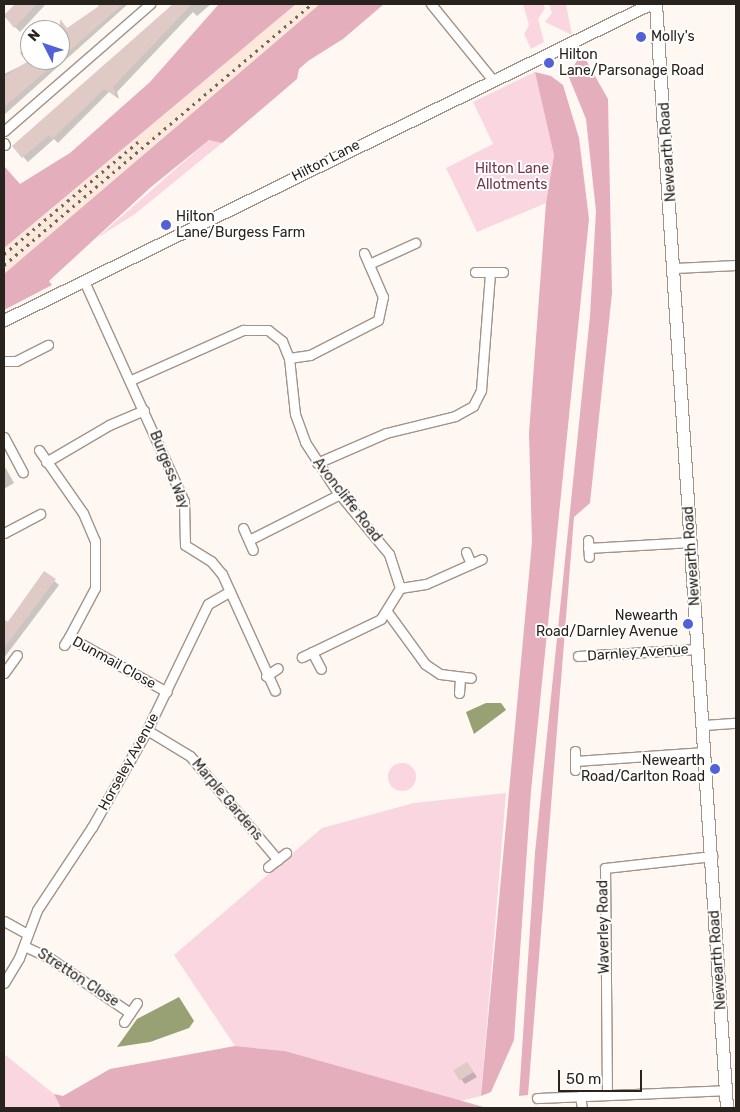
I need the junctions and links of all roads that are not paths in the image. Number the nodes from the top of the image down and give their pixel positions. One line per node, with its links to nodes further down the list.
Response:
1 (150, 4): 6 (street)
2 (431, 4): 5 (street)
3 (650, 4): 5 (street, Hilton Lane)
4 (656, 4): 11 (main road, Newearth Road)
5 (492, 79): 15 (street, Hilton Lane)
6 (4, 131)
7 (415, 243): 9 (street)
8 (364, 253): 9 (street)
9 (369, 264): 18 (street)
10 (736, 265): 11 (street)
11 (675, 268): 32 (main road, Newearth Road)
12 (475, 272): 13 (street)
13 (490, 272): 14 (street); 25 (street)
14 (503, 272)
15 (84, 281): 16 (street, Hilton Lane); 20 (street, Burgess Way)
16 (4, 320)
17 (48, 345): 19 (street)
18 (289, 358): 20 (street, Avoncliffe Road); 25 (street, Avoncliffe Road)
19 (4, 361)
20 (131, 380): 21 (street, Burgess Way)
21 (144, 410): 24 (street); 39 (street, Burgess Way)
22 (4, 437): 26 (street)
23 (39, 450): 24 (street)
24 (46, 462): 41 (street)
25 (317, 463): 27 (street, Avoncliffe Road)
26 (23, 472)
27 (340, 494): 31 (street); 38 (street, Avoncliffe Road)
28 (40, 514): 30 (street)
29 (243, 528): 31 (street)
30 (4, 533)
31 (249, 540): 34 (street)
32 (692, 542): 33 (street); 43 (main road, Newearth Road)
33 (588, 548)
34 (253, 550)
35 (466, 552): 37 (street)
36 (482, 559): 37 (street)
37 (471, 564): 38 (street)
38 (400, 588): 40 (street)
39 (229, 592): 51 (street, Burgess Way); 55 (street, Horseley Avenue)
40 (388, 613): 44 (street); 52 (street)
41 (69, 636): 42 (street, Dunmail Close); 55 (street, Dunmail Close)
42 (64, 645)
43 (698, 649): 46 (street, Darnley Avenue); 58 (main road, Newearth Road)
44 (312, 652): 47 (street); 49 (street)
45 (17, 655): 50 (street)
46 (578, 656)
47 (302, 657)
48 (278, 668): 51 (street)
49 (321, 670)
50 (4, 673)
51 (266, 676): 54 (street, Burgess Way)
52 (460, 677): 53 (street); 56 (street)
53 (471, 678)
54 (275, 691)
55 (167, 692): 59 (street, Horseley Avenue)
56 (459, 693)
57 (736, 723): 58 (street)
58 (704, 725): 60 (main road, Newearth Road)
59 (147, 730): 64 (street, Marple Gardens); 67 (street, Horseley Avenue)
60 (705, 752): 61 (street); 63 (main road, Newearth Road)
61 (575, 760)
62 (286, 853): 64 (street)
63 (712, 856): 73 (main road, Newearth Road); 74 (street, Waverley Road)
64 (278, 860): 65 (street)
65 (268, 868)
66 (4, 922): 67 (street)
67 (27, 934): 68 (street, Horseley Avenue)
68 (24, 946): 69 (street, Horseley Avenue); 71 (street, Stretton Close)
69 (4, 983)
70 (137, 1003): 71 (street, Stretton Close)
71 (130, 1013): 72 (street, Stretton Close)
72 (124, 1022)
73 (729, 1085): 74 (street); 78 (main road, Newearth Road)
74 (606, 1095): 75 (street)
75 (580, 1096): 76 (street); 77 (street)
76 (537, 1098)
77 (582, 1108)
78 (727, 1108)

